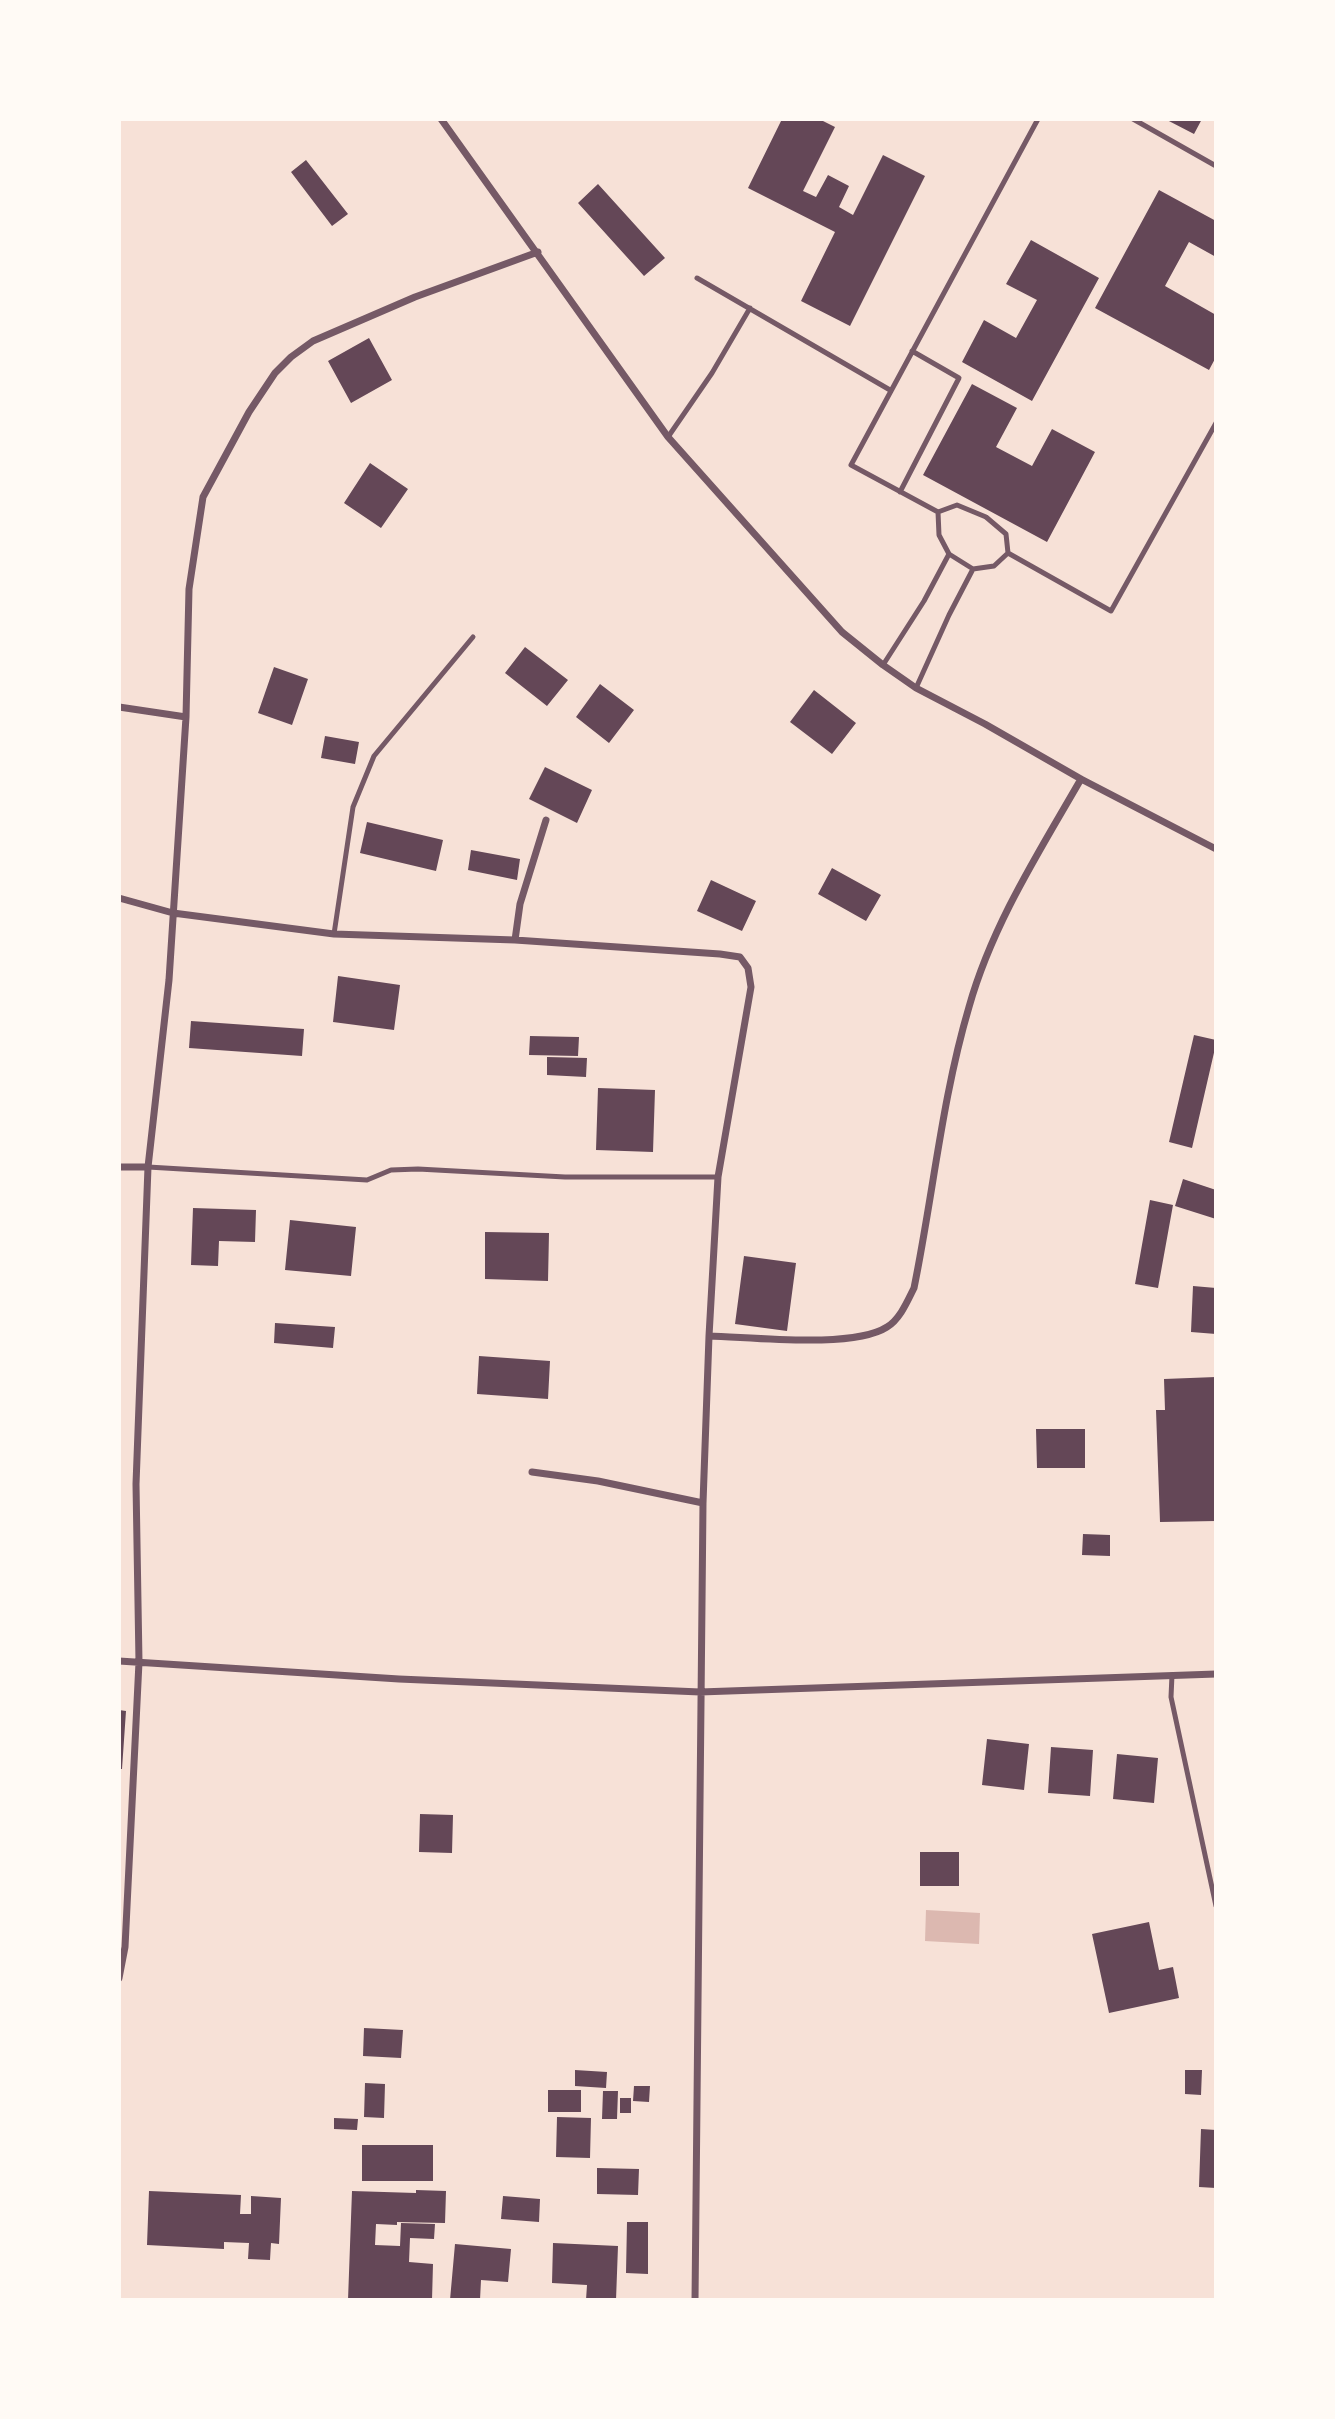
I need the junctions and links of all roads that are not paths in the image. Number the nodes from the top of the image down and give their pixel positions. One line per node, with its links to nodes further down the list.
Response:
1 (441, 119): 5 (street)
2 (1038, 119): 8 (lane)
3 (1133, 119): 4 (lane)
4 (1216, 166)
5 (538, 252): 11 (street); 21 (street)
6 (697, 278): 7 (lane)
7 (750, 308): 9 (lane); 11 (lane)
8 (912, 351): 9 (lane); 12 (lane)
9 (891, 390): 12 (lane)
10 (1216, 423): 14 (lane)
11 (668, 437): 18 (street)
12 (900, 492): 13 (lane)
13 (938, 512): 14 (lane); 15 (lane)
14 (1008, 553): 16 (lane)
15 (948, 554): 16 (lane); 18 (lane)
16 (973, 569): 19 (lane)
17 (474, 637): 27 (lane)
18 (883, 665): 19 (street)
19 (916, 688): 22 (street)
20 (119, 708): 21 (street)
21 (186, 717): 26 (street)
22 (1081, 779): 24 (street); 32 (street)
23 (546, 820): 28 (street)
24 (1216, 849)
25 (119, 898): 26 (street)
26 (173, 914): 27 (street); 30 (street)
27 (334, 934): 28 (street)
28 (515, 940): 31 (street)
29 (119, 1167): 30 (street)
30 (148, 1167): 31 (lane); 36 (street)
31 (718, 1177): 32 (street)
32 (709, 1336): 34 (street)
33 (532, 1472): 34 (street)
34 (703, 1503): 39 (street)
35 (119, 1661): 36 (street)
36 (139, 1662): 39 (street); 41 (street)
37 (1216, 1674): 38 (street)
38 (1172, 1675): 39 (street); 40 (lane)
39 (700, 1692): 42 (street)
40 (1216, 1906)
41 (119, 1978)
42 (695, 2300)

